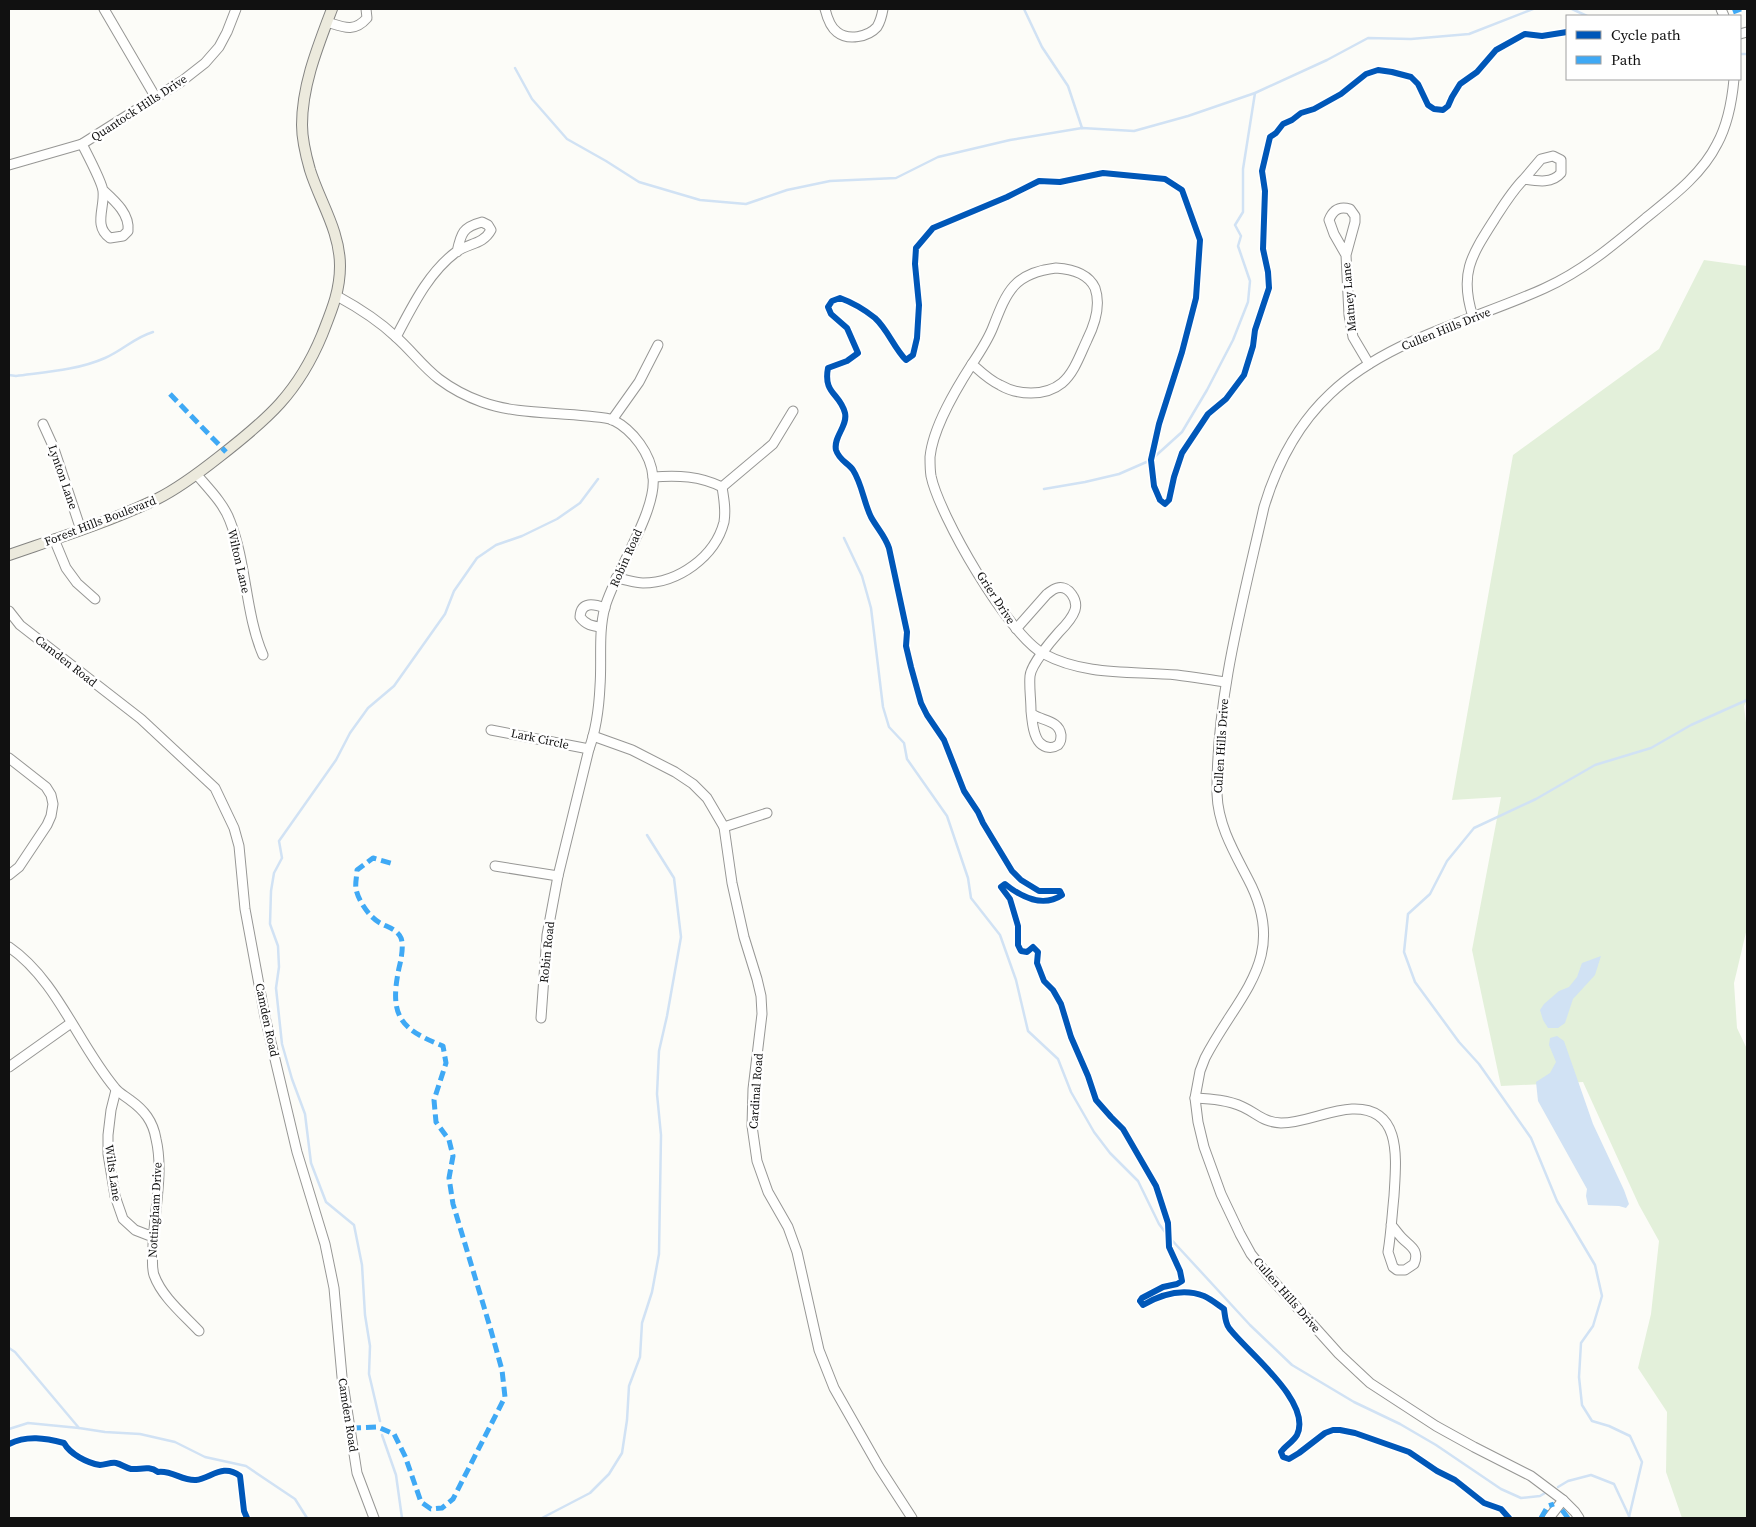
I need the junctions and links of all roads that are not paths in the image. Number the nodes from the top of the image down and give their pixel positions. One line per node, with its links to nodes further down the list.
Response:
1 (104, 9): 9 (street)
2 (236, 9): 9 (street, Quantock Hills Drive)
3 (332, 9): 7 (main road, Forest Hills Boulevard)
4 (366, 9): 7 (street)
5 (825, 9): 6 (street)
6 (883, 9)
7 (327, 22): 16 (main road, Forest Hills Boulevard)
8 (1734, 80): 17 (street, Cullen Hills Drive)
9 (156, 98): 10 (street, Quantock Hills Drive)
10 (82, 144): 11 (street, Quantock Hills Drive); 13 (street)
11 (9, 164)
12 (1524, 180): 17 (street)
13 (103, 190): 13 (street)
14 (457, 252): 18 (street)
15 (1346, 255): 15 (street, Matney Lane); 21 (street, Matney Lane)
16 (337, 296): 18 (street, Robin Road); 25 (main road, Forest Hills Boulevard)
17 (1472, 317): 21 (street, Cullen Hills Drive)
18 (396, 337): 23 (street, Robin Road)
19 (658, 345): 23 (street)
20 (972, 364): 20 (street, Grier Drive); 36 (street, Grier Drive)
21 (1369, 364): 39 (street, Cullen Hills Drive)
22 (793, 411): 27 (street)
23 (612, 420): 26 (street, Robin Road)
24 (43, 424): 28 (street, Lynton Lane)
25 (197, 475): 28 (main road, Forest Hills Boulevard); 38 (street, Wilton Lane)
26 (653, 477): 27 (street); 31 (street, Robin Road)
27 (722, 487): 31 (street)
28 (81, 530): 29 (main road, Forest Hills Boulevard)
29 (54, 539): 30 (main road, Forest Hills Boulevard); 32 (street)
30 (9, 555)
31 (616, 578): 33 (street, Robin Road)
32 (95, 599)
33 (605, 608): 35 (street, Robin Road); 35 (street)
34 (9, 611): 60 (street, Camden Road)
35 (601, 627): 42 (street, Robin Road)
36 (1016, 629): 37 (street, Grier Drive); 37 (street)
37 (1042, 653): 39 (street, Grier Drive); 40 (street)
38 (263, 655)
39 (1226, 682): 55 (street, Cullen Hills Drive)
40 (1032, 714)
41 (491, 730): 43 (street, Lark Circle)
42 (594, 736): 43 (street, Robin Road); 46 (street, Cardinal Road)
43 (588, 749): 49 (street, Robin Road)
44 (9, 758): 48 (street)
45 (767, 813): 46 (street)
46 (724, 827): 61 (street, Cardinal Road)
47 (495, 866): 49 (street)
48 (9, 875)
49 (558, 876): 51 (street, Robin Road)
50 (9, 947): 52 (street, Nottingham Drive)
51 (541, 1018)
52 (71, 1023): 53 (street); 54 (street, Nottingham Drive)
53 (9, 1067)
54 (116, 1090): 57 (street, Nottingham Drive); 57 (street, Wilts Lane)
55 (1195, 1098): 56 (street); 59 (street, Cullen Hills Drive)
56 (1391, 1225): 56 (street)
57 (153, 1237): 58 (street, Nottingham Drive)
58 (199, 1331)
59 (1563, 1500): 62 (street); 63 (street, Cullen Hills Drive)
60 (374, 1518)
61 (912, 1518)
62 (1549, 1518)
63 (1580, 1518)

